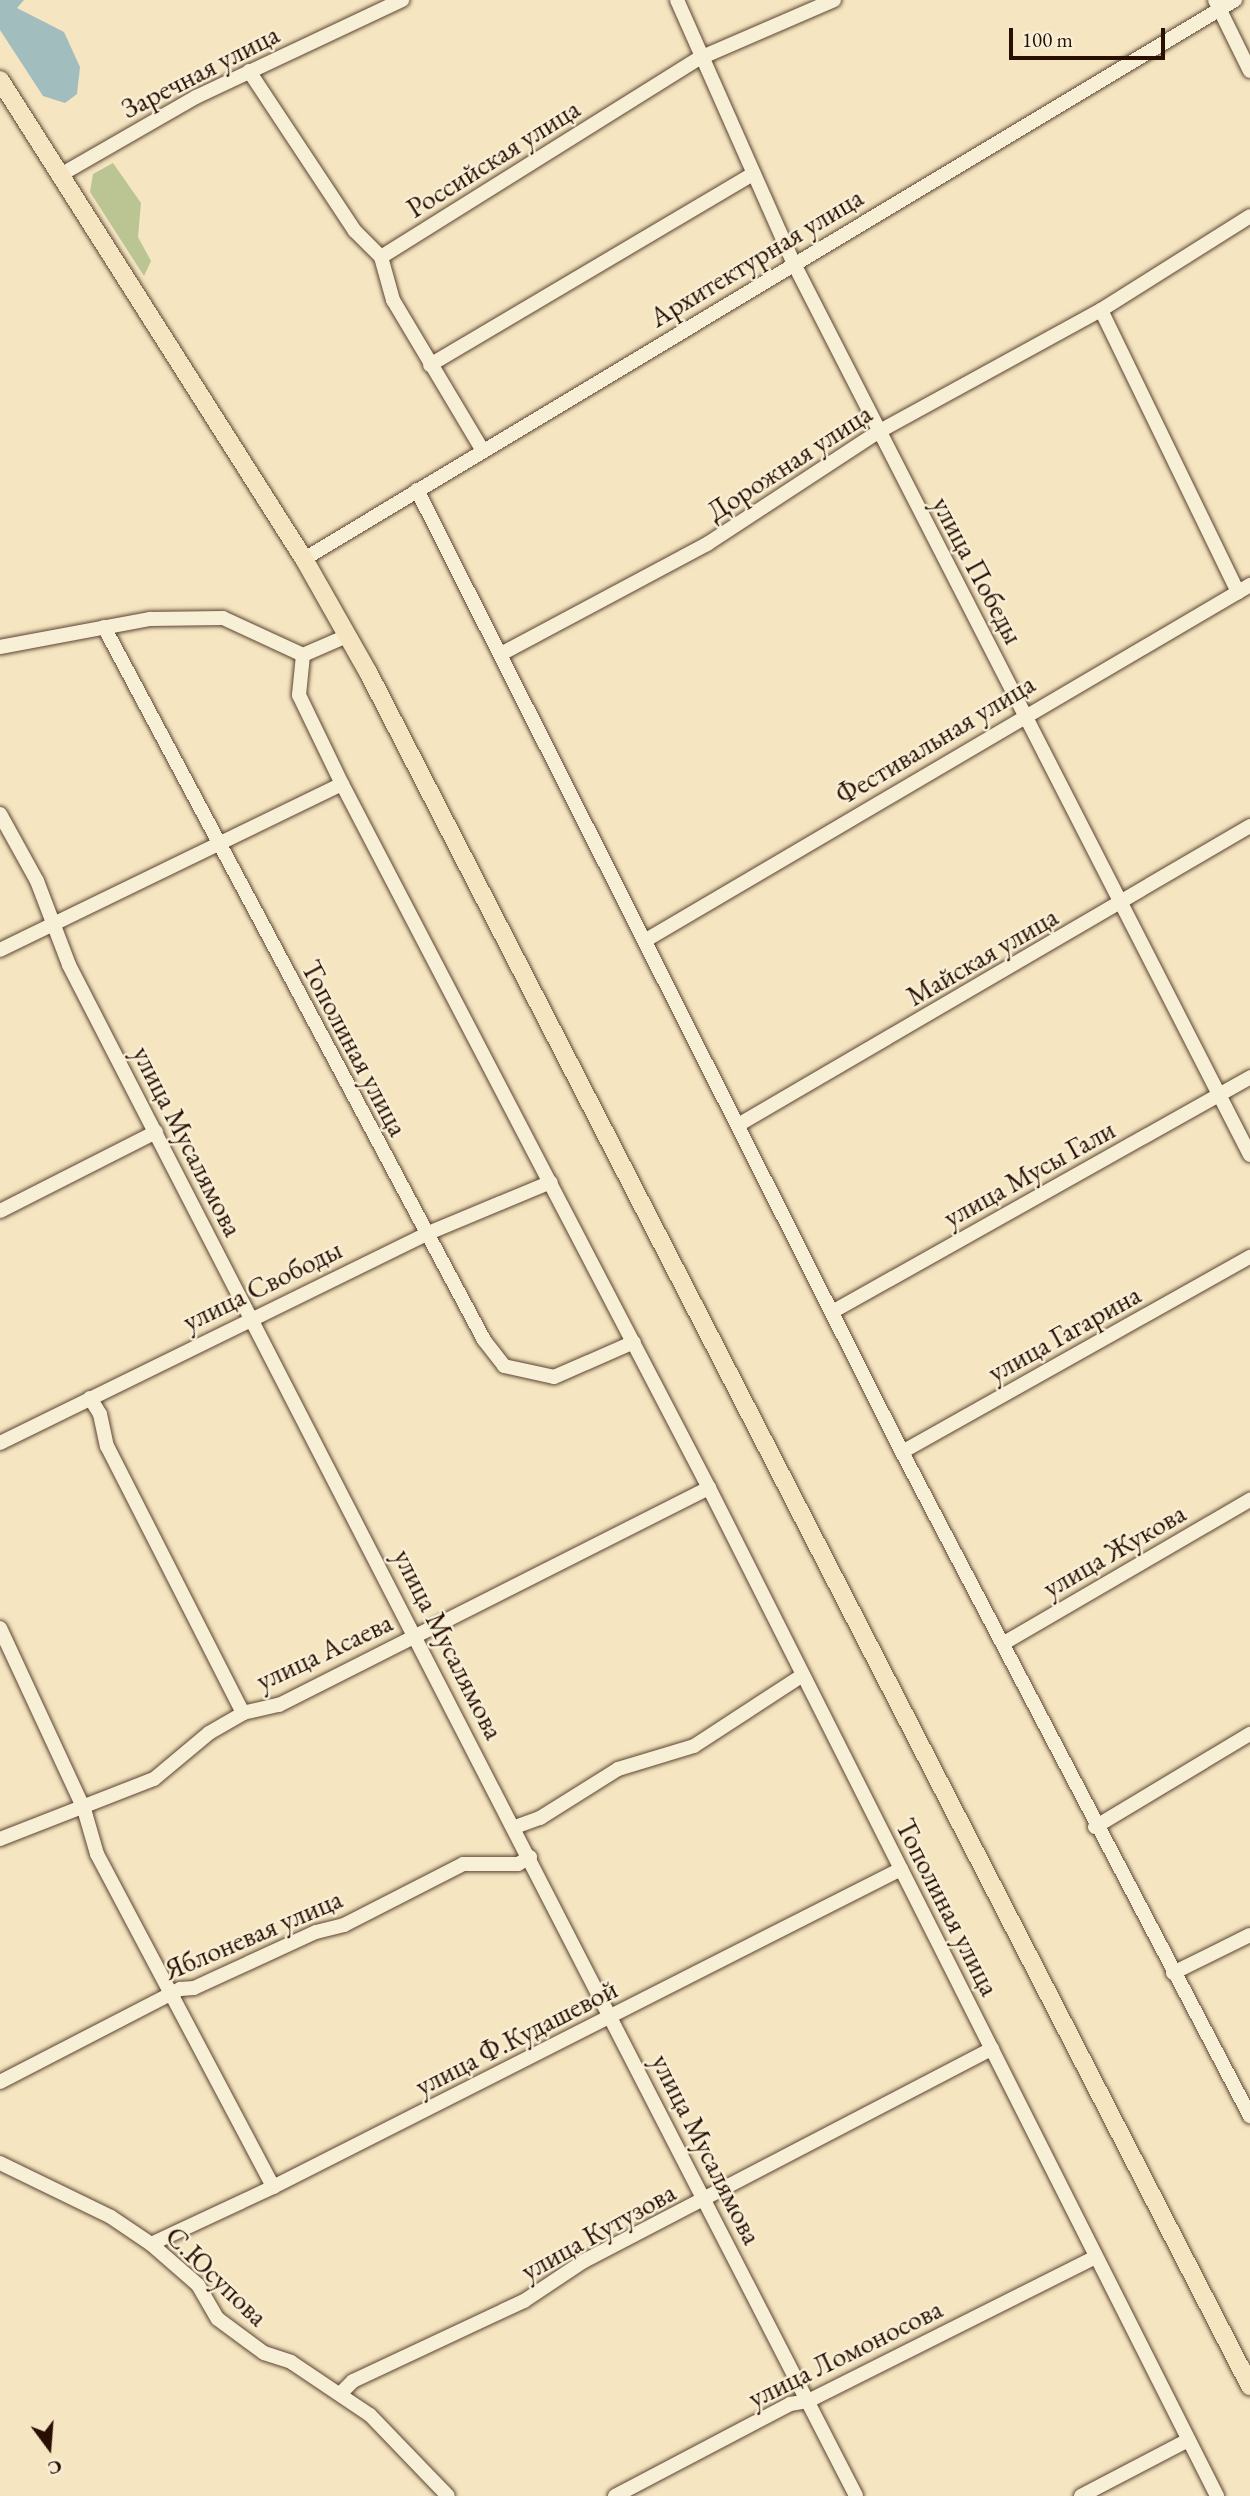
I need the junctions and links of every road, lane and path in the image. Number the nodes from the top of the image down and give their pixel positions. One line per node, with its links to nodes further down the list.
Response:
1 (402, 0): 7 (street, Заречная улица)
2 (677, 0): 6 (street, улица Победы)
3 (834, 0): 6 (street, Российская улица)
4 (1235, 0): 5 (street, Архитектурная улица)
5 (1217, 4): 8 (street); 14 (street, Архитектурная улица)
6 (700, 58): 11 (street, улица Победы); 13 (street, Российская улица)
7 (249, 71): 10 (street, Заречная улица); 13 (street)
8 (1250, 71)
9 (0, 80): 10 (main road)
10 (62, 174): 20 (main road)
11 (753, 174): 14 (street, улица Победы); 16 (street)
12 (1250, 216): 15 (street, Дорожная улица)
13 (381, 257): 16 (street)
14 (793, 262): 17 (street, улица Победы); 18 (street, Архитектурная улица)
15 (1101, 310): 17 (street, Дорожная улица); 21 (street)
16 (430, 365): 18 (street)
17 (878, 432): 25 (street, Дорожная улица); 27 (street, улица Победы)
18 (482, 451): 19 (street, Архитектурная улица)
19 (417, 490): 20 (street, Архитектурная улица); 25 (street)
20 (304, 559): 23 (main road)
21 (1244, 588): 27 (street, Фестивальная улица)
22 (104, 627): 24 (street); 26 (street); 31 (street, Тополиная улица)
23 (347, 636): 26 (street); 78 (main road)
24 (0, 647)
25 (502, 654): 34 (street)
26 (303, 655): 28 (street, Тополиная улица)
27 (1025, 714): 32 (street, улица Победы); 34 (street, Фестивальная улица)
28 (342, 784): 31 (street); 41 (street, Тополиная улица)
29 (0, 814): 33 (street, улица Мусалямова)
30 (1250, 826): 32 (street, Майская улица)
31 (219, 844): 33 (street); 43 (street, Тополиная улица)
32 (1122, 903): 37 (street, улица Победы); 38 (street, Майская улица)
33 (53, 926): 35 (street); 39 (street, улица Мусалямова)
34 (646, 940): 38 (street)
35 (0, 950)
36 (1250, 1077): 37 (street, улица Мусы Гали)
37 (1219, 1096): 40 (street, улица Победы); 45 (street, улица Мусы Гали)
38 (737, 1125): 45 (street)
39 (156, 1132): 42 (street); 46 (street, улица Мусалямова)
40 (1250, 1155)
41 (551, 1182): 43 (street, улица Свободы); 47 (street, Тополиная улица)
42 (0, 1211)
43 (426, 1234): 46 (street, улица Свободы); 47 (street, Тополиная улица)
44 (1250, 1257): 50 (street, улица Гагарина)
45 (832, 1312): 50 (street)
46 (252, 1316): 48 (street, улица Свободы); 54 (street, улица Мусалямова)
47 (634, 1342): 51 (street, Тополиная улица)
48 (90, 1398): 49 (street, улица Свободы); 58 (street)
49 (0, 1443)
50 (902, 1452): 55 (street)
51 (709, 1488): 54 (street, улица Асаева); 57 (street, Тополиная улица)
52 (1250, 1500): 55 (street, улица Жукова)
53 (0, 1628): 56 (street)
54 (417, 1634): 58 (street, улица Асаева); 61 (street, улица Мусалямова)
55 (1004, 1643): 62 (street)
56 (5, 1652): 60 (street)
57 (803, 1675): 61 (street); 65 (street, Тополиная улица)
58 (243, 1713): 60 (street, улица Асаева)
59 (1250, 1734): 62 (street)
60 (84, 1809): 63 (street, улица Асаева); 68 (street)
61 (515, 1827): 64 (street, улица Мусалямова)
62 (1095, 1827): 67 (street)
63 (0, 1839)
64 (530, 1857): 68 (street, Яблоневая улица); 69 (street, улица Мусалямова)
65 (901, 1869): 69 (street, улица Ф.Кудашевой); 70 (street, Тополиная улица)
66 (1250, 1935): 67 (street)
67 (1173, 1973): 72 (street)
68 (171, 1993): 71 (street, Яблоневая улица); 74 (street)
69 (612, 2016): 74 (street, улица Ф.Кудашевой); 75 (street, улица Мусалямова)
70 (992, 2049): 75 (street, улица Кутузова); 77 (street, Тополиная улица)
71 (0, 2082)
72 (1250, 2116)
73 (0, 2164): 76 (street, С.Юсупова)
74 (273, 2187): 76 (street, улица Ф.Кудашевой)
75 (705, 2199): 79 (street, улица Кутузова); 80 (street, улица Мусалямова)
76 (150, 2244): 79 (street, С.Юсупова)
77 (1096, 2257): 80 (street, улица Ломоносова); 81 (street, Тополиная улица)
78 (1250, 2386)
79 (340, 2394): 82 (street, С.Юсупова)
80 (808, 2401): 83 (street, улица Ломоносова); 84 (street, улица Мусалямова)
81 (1188, 2440): 85 (street); 86 (street, Тополиная улица)
82 (448, 2496)
83 (615, 2496)
84 (856, 2496)
85 (1081, 2496)
86 (1217, 2496)

